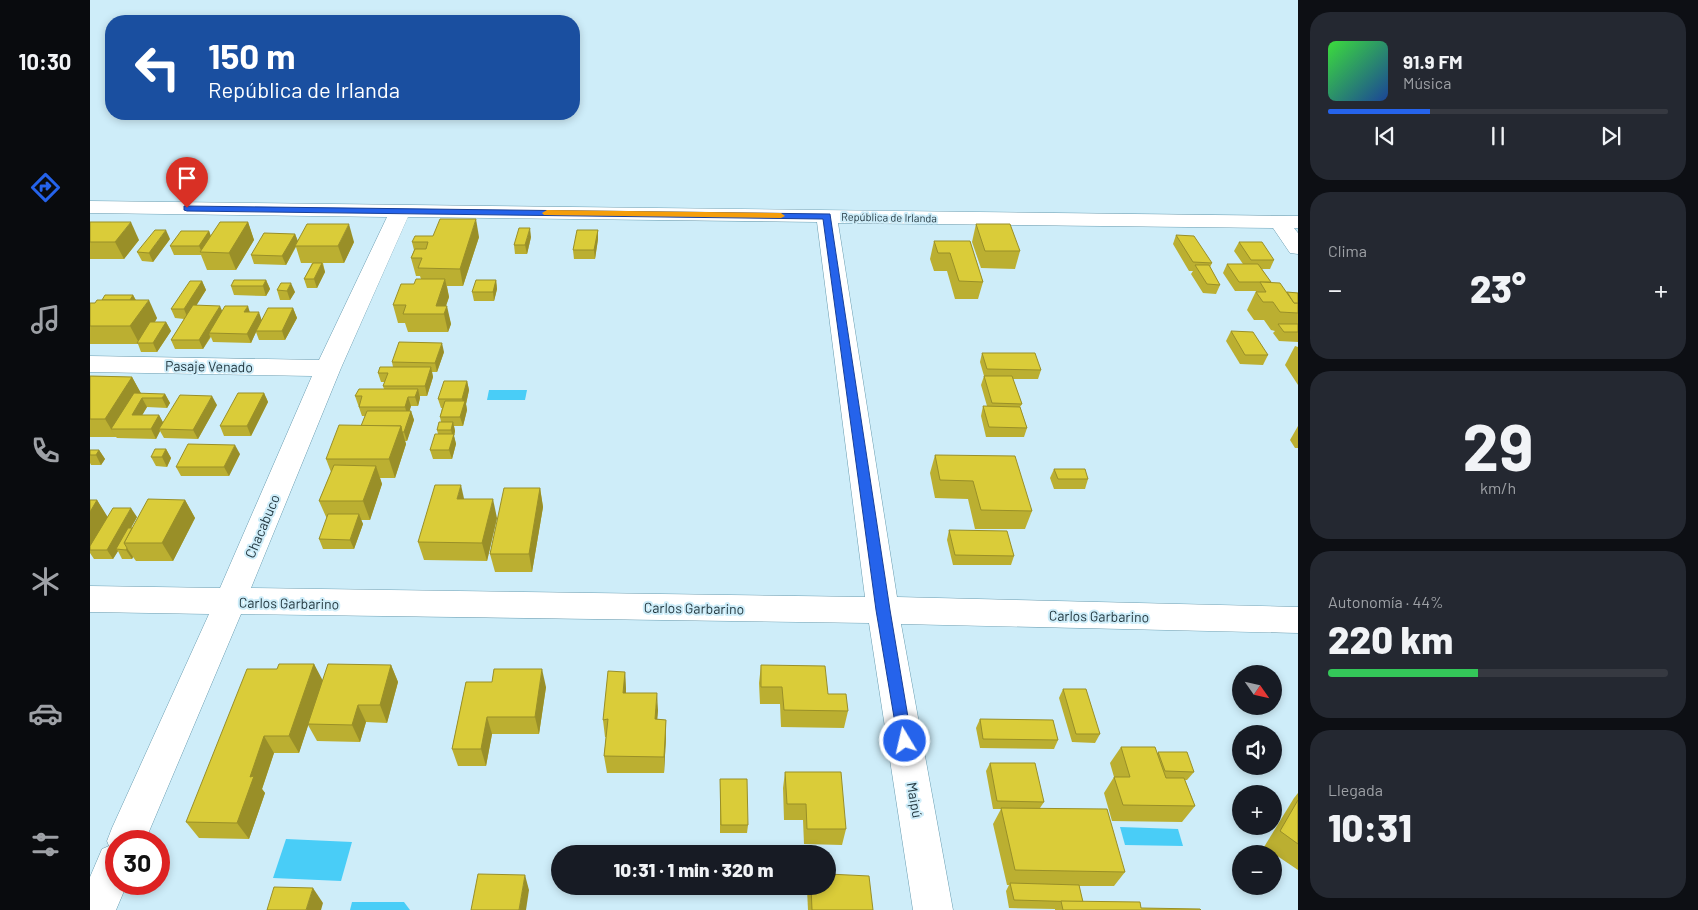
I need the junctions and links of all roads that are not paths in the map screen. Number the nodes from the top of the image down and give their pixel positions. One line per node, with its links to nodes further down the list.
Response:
1 (90, 207): 2 (street, República de Irlanda)
2 (400, 211): 3 (street, República de Irlanda); 7 (street, Chacabuco)
3 (827, 216): 4 (street, República de Irlanda); 10 (street, Maipú)
4 (1288, 222): 5 (street)
5 (1298, 248)
6 (90, 364): 7 (street, Pasaje Venado)
7 (328, 368): 9 (street, Chacabuco)
8 (90, 599): 9 (street, Carlos Garbarino)
9 (230, 602): 10 (street, Carlos Garbarino); 12 (street, Chacabuco)
10 (883, 610): 11 (street, Carlos Garbarino); 15 (street, Maipú)
11 (1298, 620)
12 (131, 830)
13 (105, 889): 14 (street)
14 (96, 910)
15 (933, 910)

